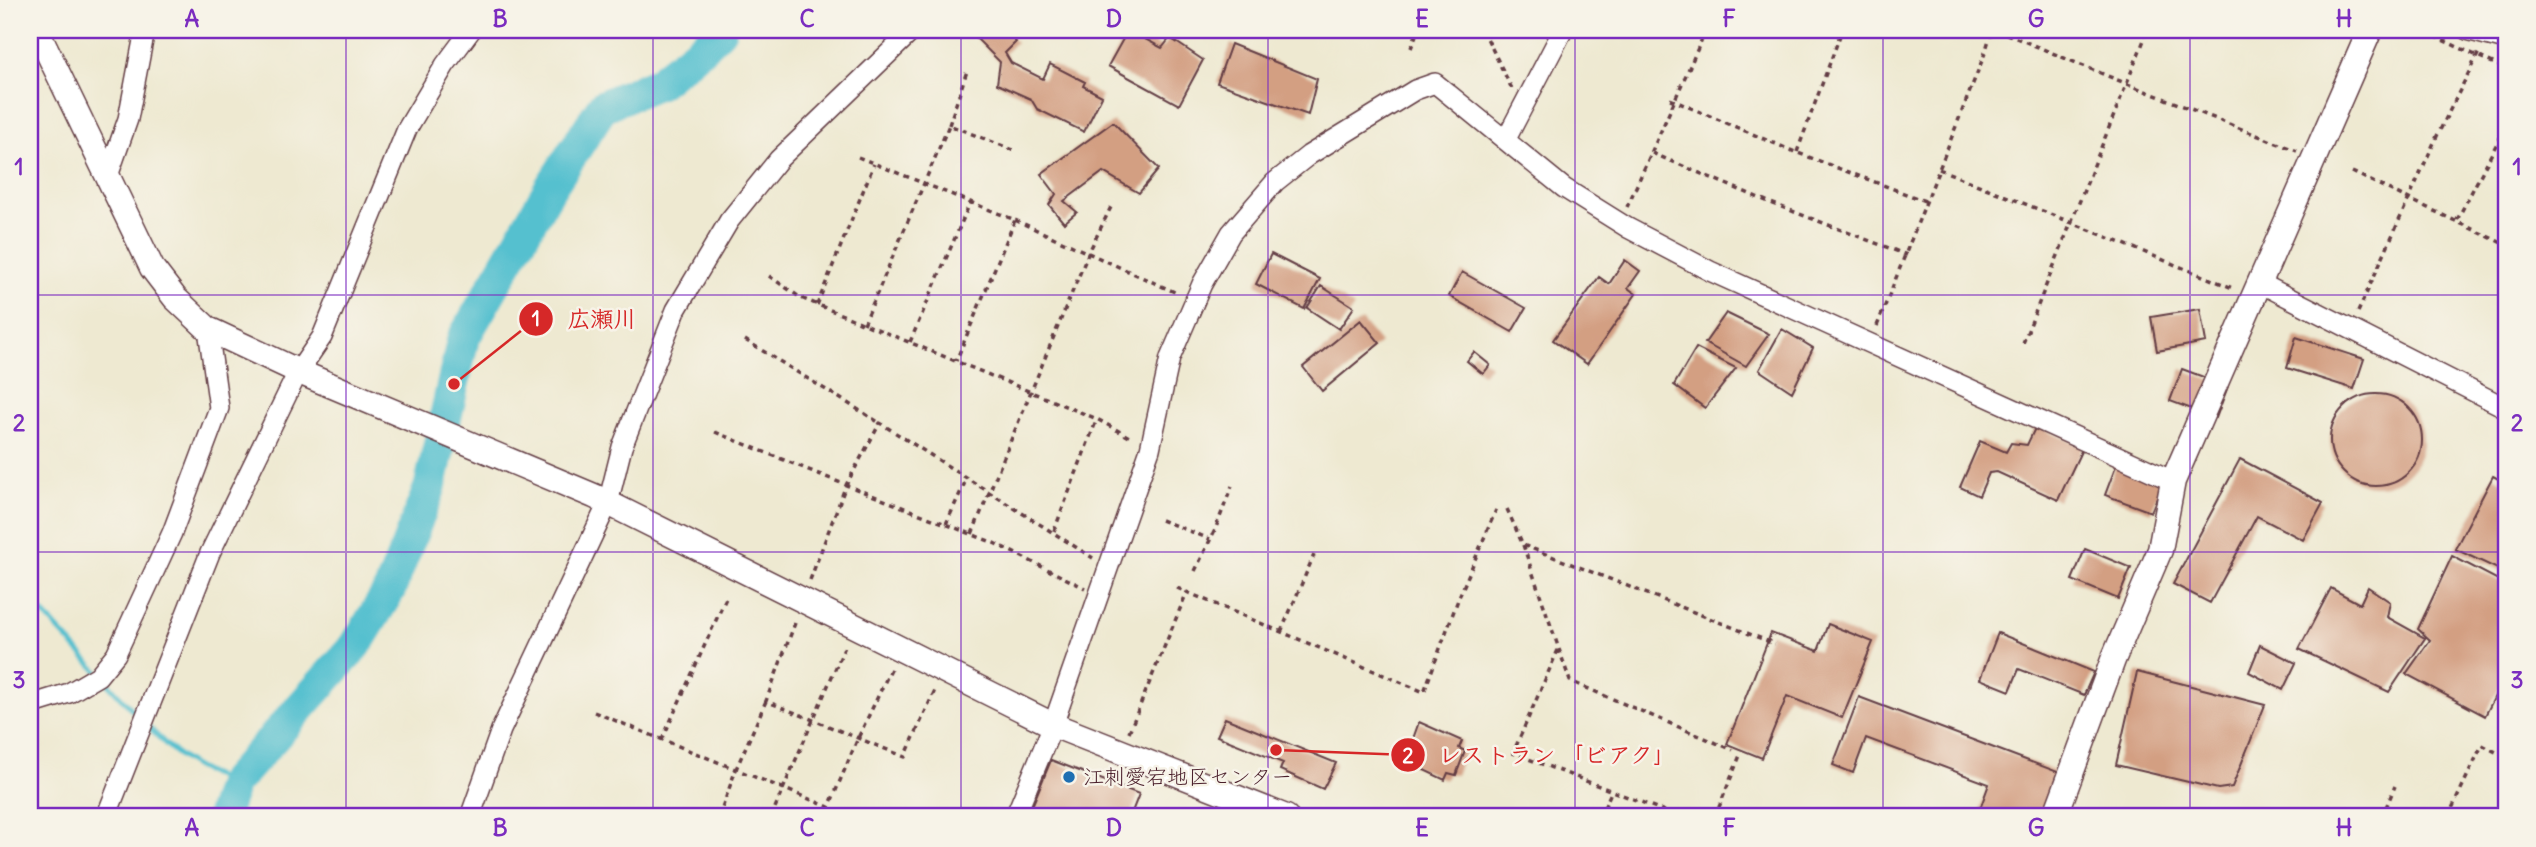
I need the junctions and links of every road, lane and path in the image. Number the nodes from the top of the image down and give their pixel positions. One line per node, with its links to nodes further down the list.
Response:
1 (37, 30): 35 (street)
2 (145, 30): 35 (street)
3 (471, 30): 59 (street)
4 (913, 30): 71 (street)
5 (1418, 30): 19 (path)
6 (1483, 30): 22 (path)
7 (1563, 30): 26 (street)
8 (1706, 30): 41 (path)
9 (1824, 30): 16 (path)
10 (1842, 30): 29 (path)
11 (1995, 30): 30 (path); 33 (path)
12 (2148, 30): 57 (path)
13 (2371, 30): 48 (street)
14 (2467, 30): 17 (street)
15 (2425, 32): 20 (path)
16 (1838, 35)
17 (2506, 40)
18 (2483, 44): 37 (path)
19 (1411, 48)
20 (2506, 69)
21 (967, 71): 24 (path)
22 (1511, 89)
23 (1671, 99): 38 (path)
24 (948, 125): 27 (path); 36 (path)
25 (2506, 126): 43 (path)
26 (1506, 139): 49 (street); 67 (street)
27 (1016, 150)
28 (1652, 153): 46 (path)
29 (1797, 153)
30 (2308, 155)
31 (858, 157): 32 (path)
32 (874, 164): 36 (path); 50 (path)
33 (1939, 169): 38 (path); 48 (path)
34 (2352, 172): 37 (path)
35 (108, 176): 53 (street)
36 (924, 184): 39 (path); 52 (path)
37 (2408, 198): 43 (path); 51 (path)
38 (1926, 202): 54 (path)
39 (970, 203): 42 (path); 56 (path)
40 (1111, 207): 45 (path)
41 (1625, 212)
42 (1014, 220): 45 (path); 58 (path)
43 (2457, 220): 44 (path)
44 (2506, 245)
45 (1088, 254): 49 (path); 60 (path)
46 (1908, 255)
47 (769, 276): 50 (path)
48 (2250, 286): 61 (street); 67 (street)
49 (1195, 301): 65 (street)
50 (817, 304): 52 (path)
51 (2355, 321)
52 (864, 324): 56 (path)
53 (208, 329): 59 (street); 96 (street)
54 (1874, 334)
55 (745, 340): 63 (path)
56 (910, 342): 58 (path)
57 (2023, 343)
58 (956, 361): 60 (path)
59 (301, 373): 71 (street); 111 (street)
60 (1029, 391): 62 (path); 70 (path)
61 (2506, 408)
62 (1097, 419): 65 (path); 76 (path)
63 (880, 424): 66 (path); 68 (path)
64 (715, 432): 68 (path)
65 (1150, 449): 81 (street)
66 (967, 477): 70 (path); 75 (path)
67 (2173, 481): 121 (street)
68 (846, 485): 75 (path); 83 (path)
69 (1232, 486): 78 (path)
70 (989, 491): 76 (path); 77 (path)
71 (601, 499): 99 (street); 112 (street)
72 (1507, 509): 79 (path)
73 (1496, 510): 89 (path)
74 (1161, 520): 78 (path)
75 (946, 524): 77 (path)
76 (1054, 531): 81 (path)
77 (972, 534): 86 (path)
78 (1210, 539): 82 (path)
79 (1523, 545): 90 (path); 103 (path)
80 (1314, 555): 89 (path)
81 (1108, 568): 86 (street)
82 (1195, 571)
83 (810, 580)
84 (1177, 588): 85 (path)
85 (1187, 592): 89 (path); 102 (path)
86 (1099, 595): 99 (street)
87 (726, 598): 101 (path)
88 (795, 623): 95 (path)
89 (1282, 632)
90 (1775, 644)
91 (846, 645): 98 (path)
92 (1558, 650): 118 (path)
93 (894, 663): 100 (path)
94 (939, 682): 100 (path)
95 (766, 701): 98 (path); 106 (path)
96 (30, 705)
97 (594, 712): 101 (path)
98 (812, 720): 100 (path); 108 (path)
99 (1053, 725): 115 (street); 116 (street)
100 (858, 738): 108 (path)
101 (662, 740): 106 (path)
102 (1125, 741)
103 (1733, 750)
104 (1741, 753): 119 (path)
105 (2506, 757): 123 (path)
106 (736, 769): 108 (path); 113 (path)
107 (2395, 786): 122 (path)
108 (782, 788): 114 (path)
109 (1612, 790): 117 (path)
110 (1880, 811): 120 (path)
111 (106, 817)
112 (470, 817)
113 (719, 817)
114 (771, 817)
115 (1014, 817)
116 (1286, 817)
117 (1600, 817)
118 (1680, 817)
119 (1715, 817)
120 (1877, 817)
121 (2055, 817)
122 (2382, 817)
123 (2448, 817)

